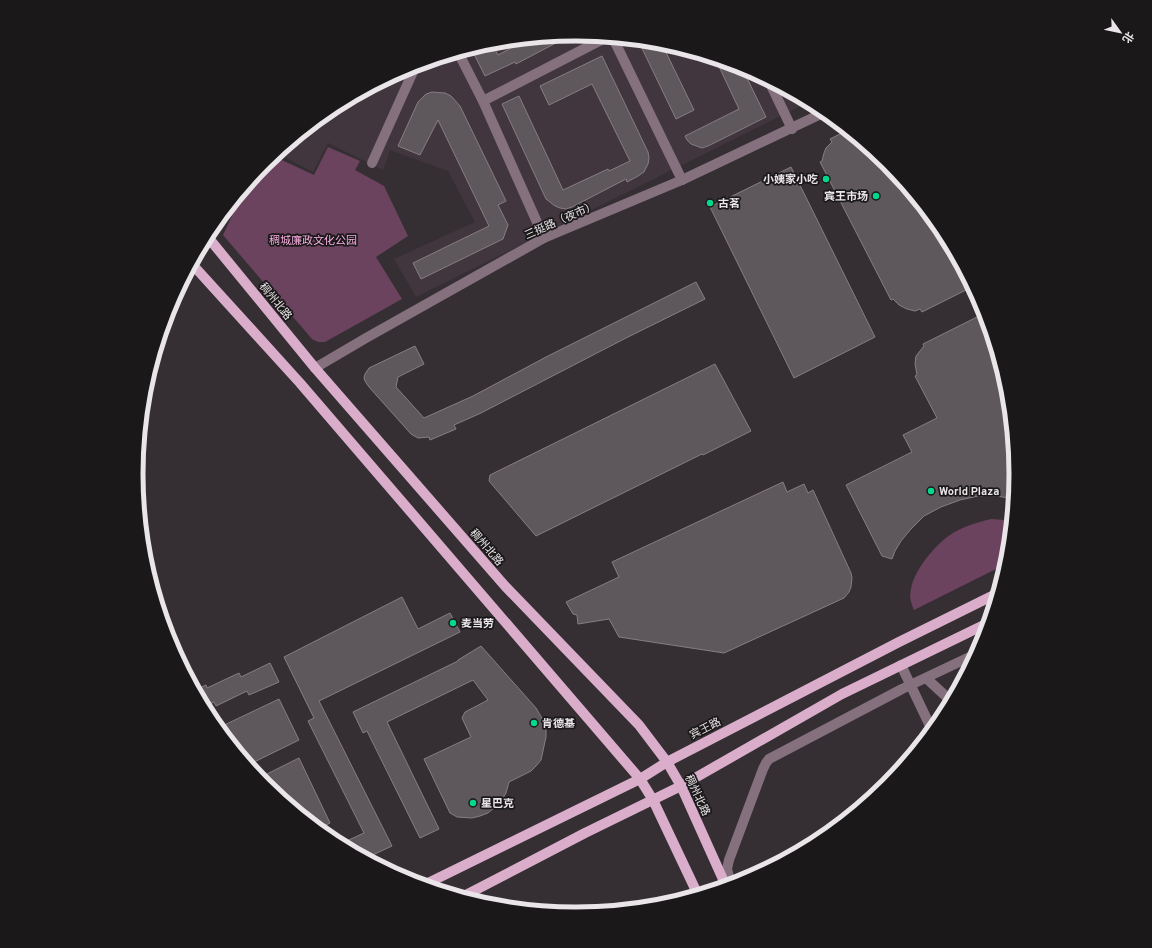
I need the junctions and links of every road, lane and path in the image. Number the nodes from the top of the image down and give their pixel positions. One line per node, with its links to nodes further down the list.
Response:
1 (598, 42): 6 (street)
2 (616, 43): 10 (street)
3 (460, 57): 6 (street)
4 (412, 73): 9 (street)
5 (774, 89): 8 (street)
6 (482, 101): 11 (street)
7 (819, 115): 8 (street, 三挺路（夜市）)
8 (792, 128): 10 (street, 三挺路（夜市）)
9 (372, 163)
10 (682, 180): 11 (street, 三挺路（夜市）)
11 (544, 238): 14 (street, 三挺路（夜市）)
12 (211, 241): 14 (main road, 稠州北路)
13 (195, 268): 24 (main road)
14 (315, 368): 23 (main road, 稠州北路)
15 (991, 597): 23 (main road, 宾王路)
16 (981, 626): 18 (main road)
17 (968, 658): 19 (street)
18 (901, 665): 20 (street); 25 (main road)
19 (926, 678): 20 (street); 21 (street)
20 (910, 684): 22 (street); 27 (street)
21 (947, 697)
22 (929, 725)
23 (667, 762): 24 (main road, 宾王路); 25 (main road, 稠州北路)
24 (640, 779): 26 (main road); 29 (main road, 宾王路)
25 (681, 786): 26 (main road); 28 (main road, 稠州北路)
26 (653, 800): 30 (main road); 31 (main road)
27 (729, 879)
28 (724, 881)
29 (432, 882)
30 (696, 890)
31 (469, 893)

